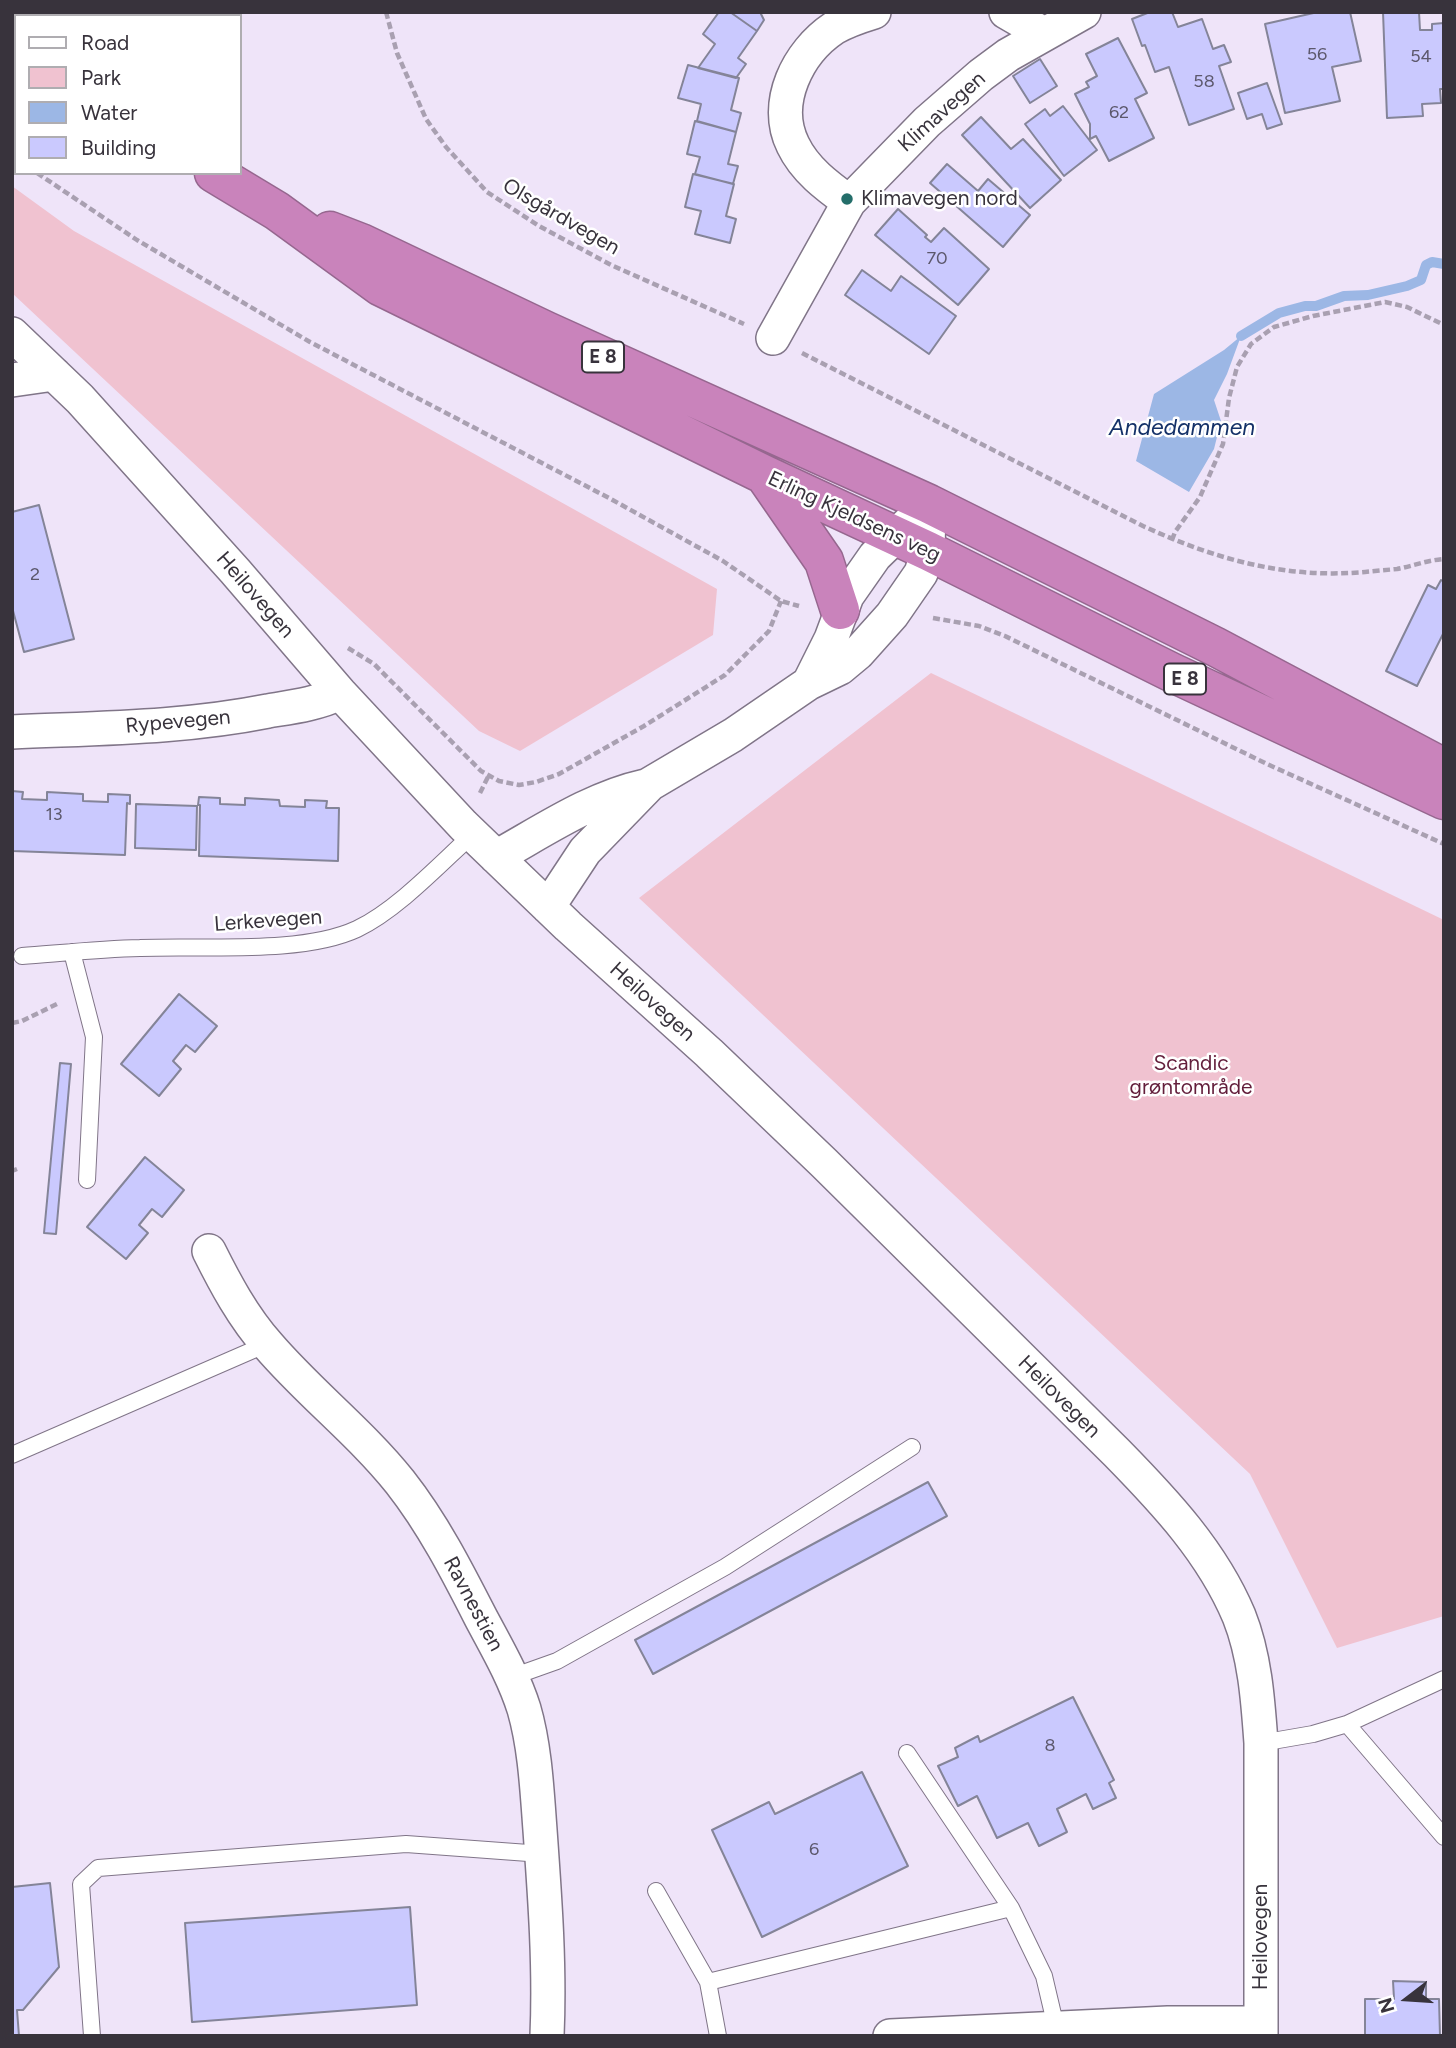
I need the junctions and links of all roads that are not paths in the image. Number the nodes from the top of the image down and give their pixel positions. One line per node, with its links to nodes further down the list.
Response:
1 (874, 12): 6 (street)
2 (1006, 12): 4 (street)
3 (1084, 12): 4 (street, Klimavegen)
4 (1044, 34): 6 (street, Klimavegen)
5 (217, 175): 7 (highway, Erling Kjeldsens veg / E 8)
6 (849, 202): 9 (street, Klimavegen)
7 (278, 211): 12 (highway, Erling Kjeldsens veg / E 8); 13 (highway, Erling Kjeldsens veg / E 8)
8 (12, 334): 10 (street, Heilovegen)
9 (773, 338)
10 (54, 374): 11 (street); 17 (street, Heilovegen)
11 (12, 380)
12 (765, 475): 14 (highway, Erling Kjeldsens veg / E 8); 15 (highway, E 8)
13 (929, 504): 14 (street); 19 (highway, Erling Kjeldsens veg / E 8)
14 (912, 544): 15 (street); 16 (street); 21 (highway, Erling Kjeldsens veg / E 8)
15 (840, 610): 16 (street)
16 (809, 682): 20 (street)
17 (340, 694): 18 (street, Rypevegen); 22 (street, Heilovegen)
18 (12, 732)
19 (1444, 768)
20 (650, 784): 22 (street); 23 (street)
21 (1444, 800)
22 (484, 846): 23 (street, Heilovegen); 24 (lane, Lerkevegen)
23 (548, 907): 34 (street, Heilovegen)
24 (72, 952): 25 (lane, Lerkevegen); 26 (lane)
25 (22, 956)
26 (87, 1180)
27 (209, 1251): 28 (street, Ravnestien)
28 (267, 1344): 30 (lane); 31 (street, Ravnestien)
29 (912, 1447): 31 (lane)
30 (12, 1455)
31 (512, 1677): 37 (street, Ravnestien)
32 (1444, 1679): 33 (lane)
33 (1347, 1724): 34 (lane); 36 (lane)
34 (1261, 1743): 42 (street, Heilovegen)
35 (907, 1753): 39 (lane)
36 (1444, 1838)
37 (542, 1854): 43 (lane); 44 (street, Ravnestien)
38 (656, 1891): 40 (lane)
39 (1011, 1908): 40 (lane); 41 (lane)
40 (708, 1982): 45 (lane)
41 (1056, 2027): 42 (street); 46 (street)
42 (1261, 2029)
43 (92, 2036)
44 (547, 2036)
45 (718, 2036)
46 (890, 2036)

